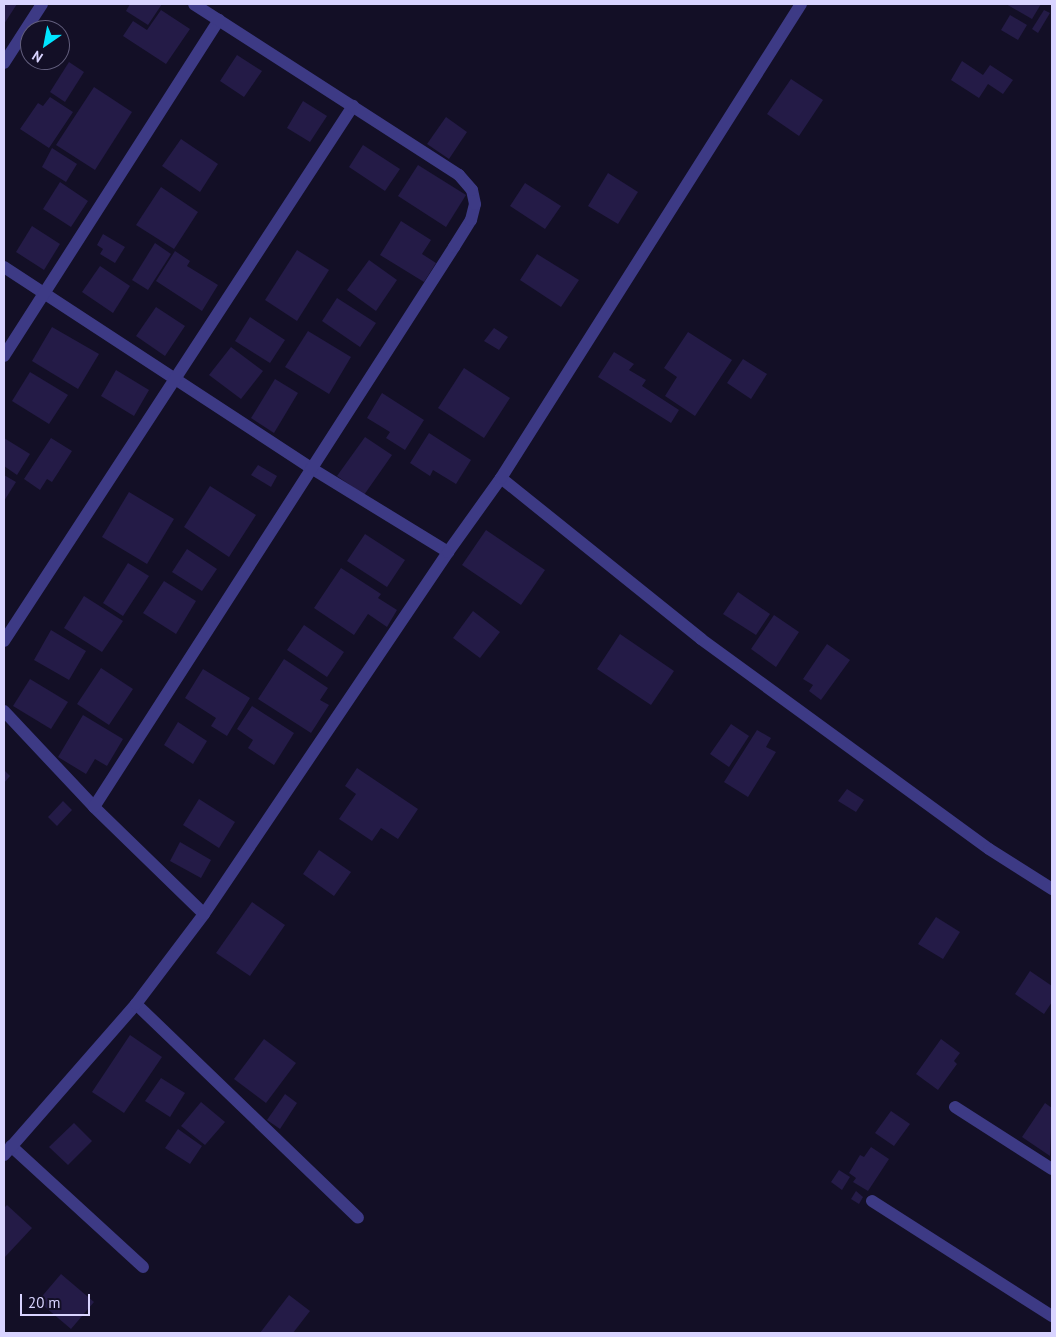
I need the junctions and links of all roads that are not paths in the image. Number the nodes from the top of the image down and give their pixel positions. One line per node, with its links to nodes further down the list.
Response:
1 (42, 4): 5 (street)
2 (194, 4): 4 (street)
3 (801, 4): 12 (street)
4 (219, 20): 6 (street); 8 (street)
5 (4, 63)
6 (353, 106): 10 (street); 11 (street)
7 (4, 267): 8 (street)
8 (44, 294): 9 (street); 10 (street)
9 (4, 356)
10 (176, 378): 11 (street); 14 (street)
11 (311, 468): 13 (street); 16 (street)
12 (501, 478): 13 (street); 17 (street)
13 (448, 552): 18 (street)
14 (4, 641)
15 (4, 711): 16 (street)
16 (94, 807): 18 (street)
17 (1052, 889)
18 (204, 914): 19 (street)
19 (136, 1004): 21 (street); 24 (street)
20 (955, 1106): 22 (street)
21 (8, 1150): 25 (street)
22 (1052, 1169)
23 (872, 1201): 26 (street)
24 (358, 1218)
25 (143, 1267)
26 (1052, 1316)

